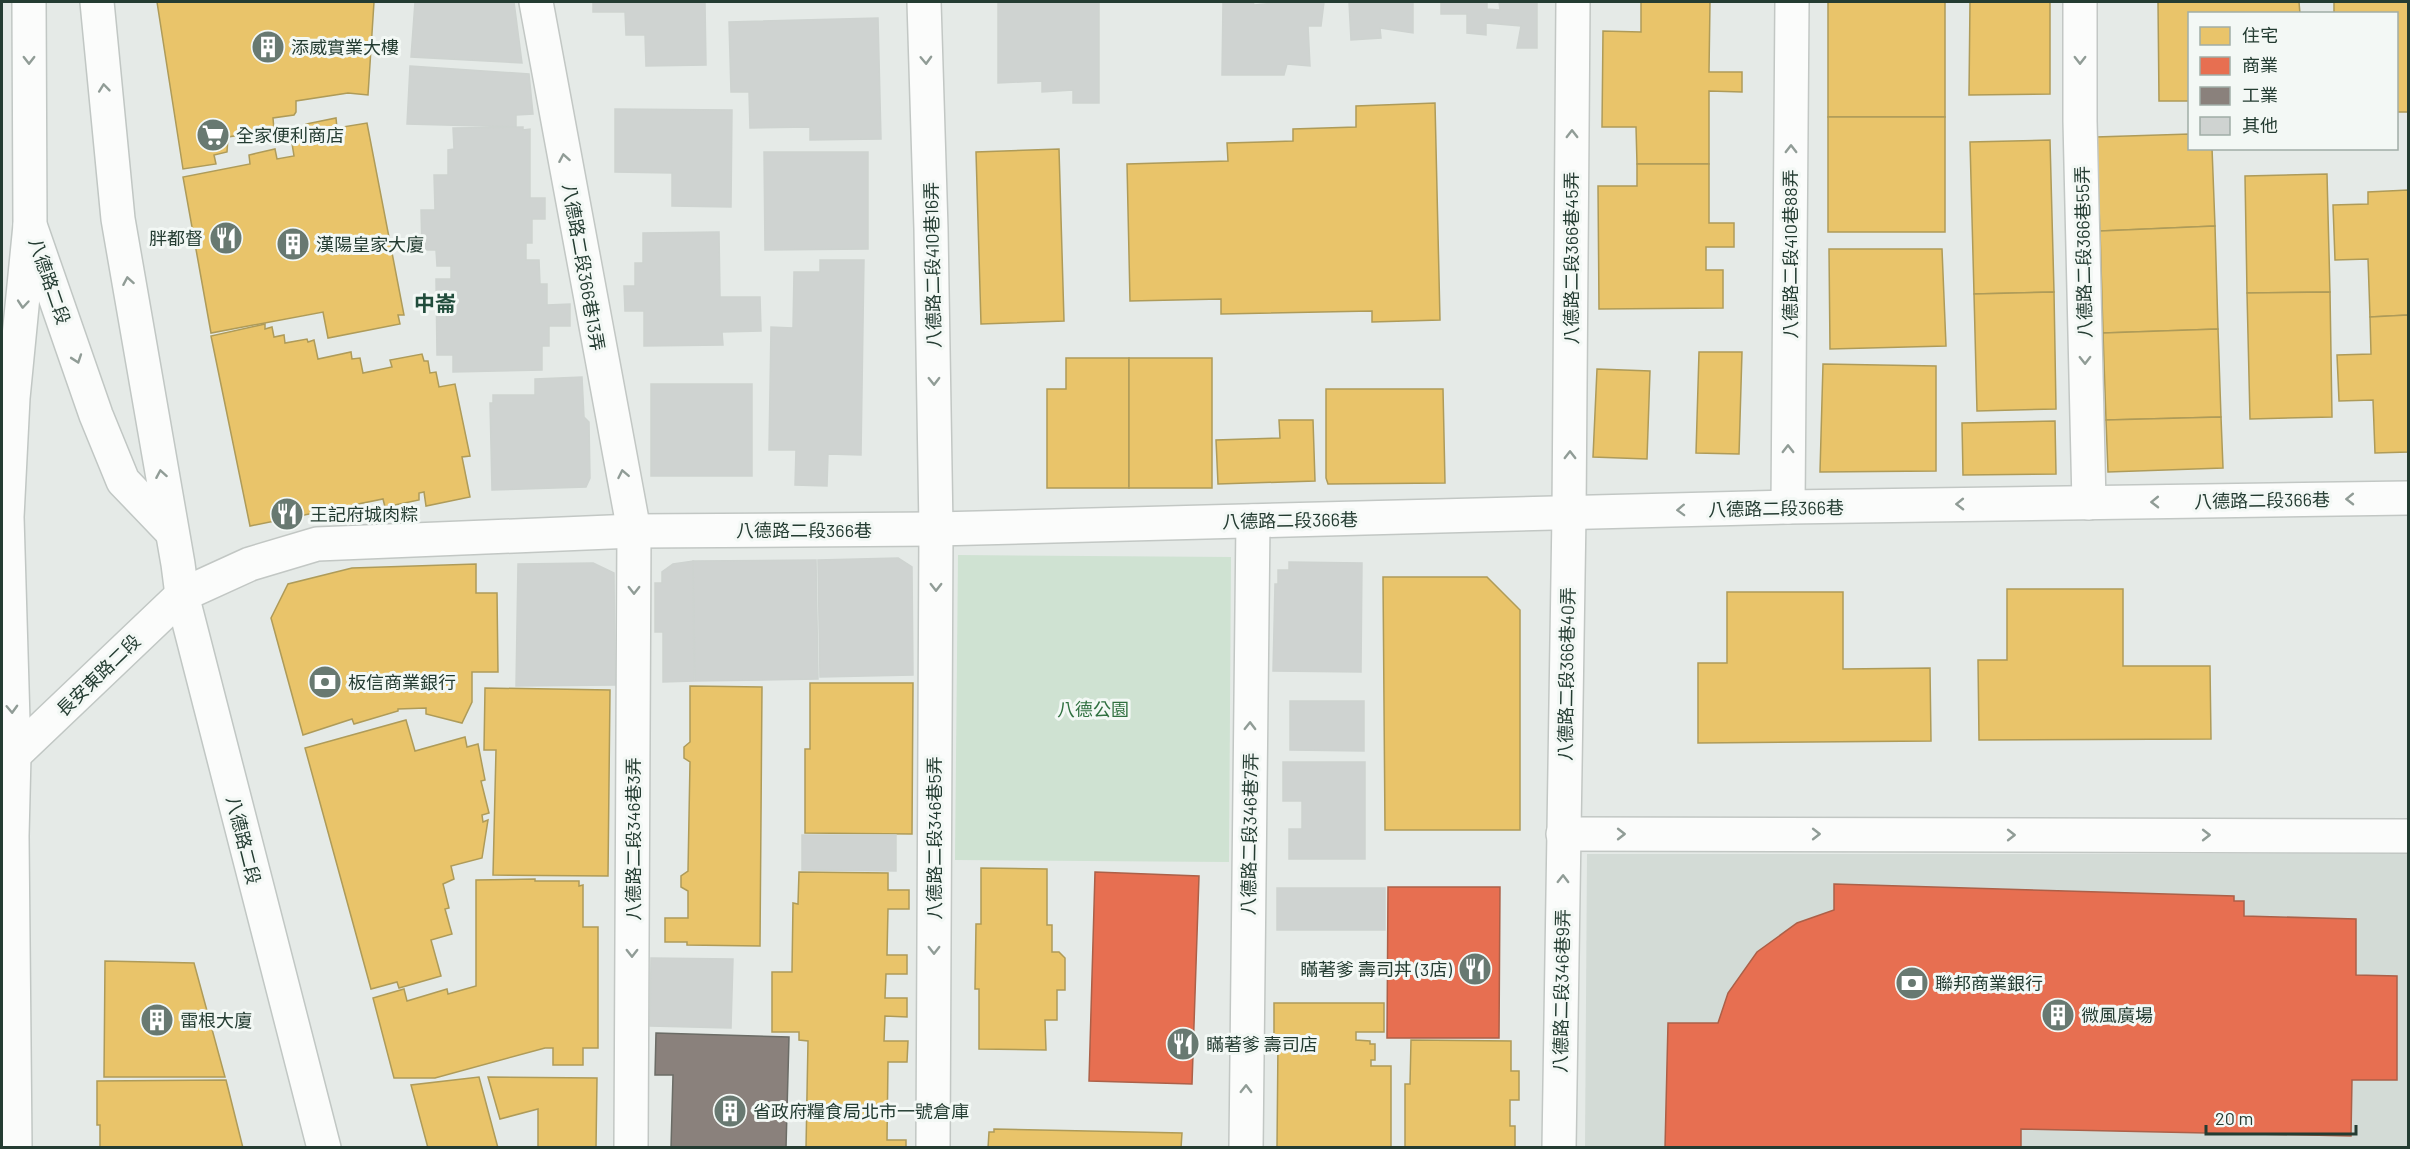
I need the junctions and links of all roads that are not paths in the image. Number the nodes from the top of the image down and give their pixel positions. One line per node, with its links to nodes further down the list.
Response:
1 (29, 2): 8 (street, 八德路二段, one-way to 8)
2 (97, 2): 16 (street, 八德路二段, one-way to 2)
3 (536, 2): 17 (street, 八德路二段366巷13弄, one-way to 3)
4 (924, 2): 15 (street, 八德路二段410巷16弄, one-way to 15)
5 (1573, 2): 13 (street, 八德路二段366巷45弄, one-way to 5)
6 (1792, 2): 12 (street, 八德路二段410巷88弄, one-way to 6)
7 (2080, 2): 11 (street, 八德路二段366巷55弄, one-way to 11)
8 (30, 225): 9 (street, one-way to 9); 16 (street, 八德路二段, one-way to 16)
9 (8, 398): 19 (street, one-way to 19)
10 (2409, 498): 11 (street, 八德路二段366巷, one-way to 11)
11 (2089, 502): 12 (street, 八德路二段366巷, one-way to 12)
12 (1788, 507): 13 (street, 八德路二段366巷, one-way to 13)
13 (1569, 514): 14 (street, 八德路二段366巷); 20 (street, 八德路二段366巷40弄)
14 (1253, 521): 15 (street, 八德路二段366巷); 26 (street, 八德路二段346巷7弄, one-way to 14)
15 (936, 529): 17 (street, 八德路二段366巷); 25 (street, 八德路二段346巷5弄, one-way to 25)
16 (171, 531): 18 (street, 八德路二段)
17 (634, 531): 18 (street, 八德路二段366巷); 24 (street, 八德路二段346巷3弄, one-way to 24)
18 (182, 595): 19 (street, 長安東路二段); 23 (street, 八德路二段)
19 (14, 755): 22 (street)
20 (1563, 834): 21 (street, one-way to 21); 27 (street, 八德路二段346巷9弄, one-way to 20)
21 (2409, 836)
22 (15, 1148)
23 (324, 1148)
24 (631, 1148)
25 (933, 1148)
26 (1246, 1148)
27 (1559, 1148)

